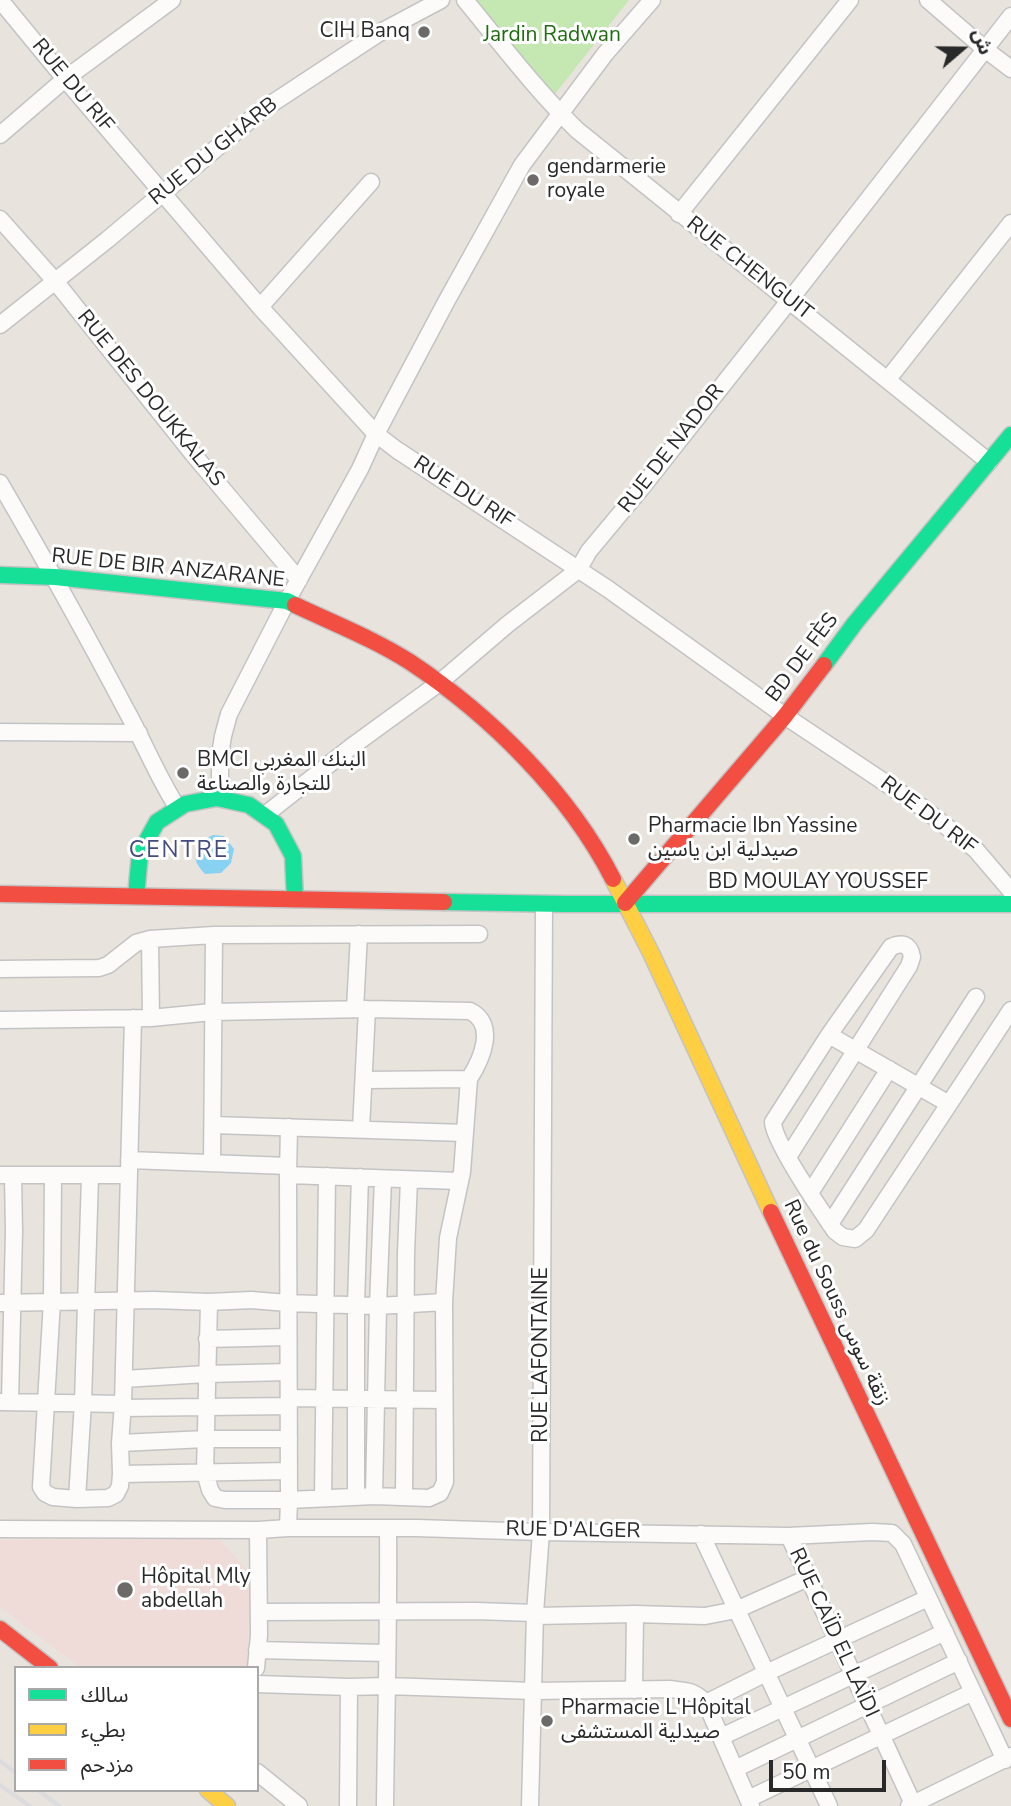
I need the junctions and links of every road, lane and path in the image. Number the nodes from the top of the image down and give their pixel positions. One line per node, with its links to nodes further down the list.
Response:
1 (0, 0): 11 (street, RUE DU RIF)
2 (172, 0): 11 (street)
3 (441, 0): 15 (street, RUE DU GHARB)
4 (465, 0): 12 (street, RUE CHENGUIT)
5 (652, 0): 12 (street)
6 (850, 0): 16 (street)
7 (928, 0): 9 (street)
8 (1011, 16): 9 (street, RUE DE NADOR)
9 (986, 50): 10 (street); 20 (street, RUE DE NADOR)
10 (1011, 69)
11 (65, 79): 13 (street); 15 (street, RUE DU RIF)
12 (559, 113): 16 (street, RUE CHENGUIT); 24 (street)
13 (0, 135)
14 (371, 182): 21 (street)
15 (163, 194): 19 (street, RUE DU GHARB); 21 (street, RUE DU RIF)
16 (679, 214): 20 (street, RUE CHENGUIT)
17 (0, 219): 19 (street, RUE DES DOUKKALAS)
18 (1011, 223): 23 (street)
19 (55, 281): 22 (street, RUE DU GHARB); 31 (street, RUE DES DOUKKALAS)
20 (789, 301): 23 (street, RUE CHENGUIT); 28 (street, RUE DE NADOR)
21 (260, 307): 24 (street, RUE DU RIF)
22 (0, 325)
23 (888, 380): 26 (street, RUE CHENGUIT)
24 (376, 434): 28 (street, RUE DU RIF); 31 (street)
25 (1011, 435): 26 (street, BD DE FÈS)
26 (989, 462): 34 (street, BD DE FÈS)
27 (0, 483): 30 (street)
28 (578, 570): 33 (street, RUE DE NADOR); 34 (street, RUE DU RIF)
29 (0, 575): 30 (street, RUE DE BIR ANZARANE)
30 (55, 577): 32 (street, RUE DE BIR ANZARANE); 36 (street)
31 (299, 580): 32 (street)
32 (287, 601): 33 (street, RUE DE BIR ANZARANE); 37 (street)
33 (439, 683): 39 (street, RUE DE NADOR); 45 (street, RUE DE BIR ANZARANE)
34 (785, 716): 40 (street, RUE DU RIF); 45 (street, BD DE FÈS)
35 (0, 732): 36 (street)
36 (139, 733): 38 (street)
37 (220, 798): 38 (street); 39 (street)
38 (177, 807): 42 (street)
39 (265, 815): 43 (street)
40 (1011, 891)
41 (0, 894): 42 (street, BD MOULAY YOUSSEF)
42 (136, 896): 43 (street, BD MOULAY YOUSSEF)
43 (295, 899): 44 (street, BD MOULAY YOUSSEF)
44 (544, 904): 45 (street, BD MOULAY YOUSSEF); 127 (street, RUE LAFONTAINE)
45 (625, 904): 46 (street, BD MOULAY YOUSSEF); 156 (street, Rue du Souss زنقة سوس)
46 (1011, 904)
47 (359, 934): 48 (street); 49 (street); 53 (street)
48 (479, 934)
49 (214, 935): 50 (street); 55 (street)
50 (150, 939): 51 (street); 57 (street)
51 (0, 969)
52 (976, 997): 64 (street)
53 (361, 1009): 55 (street); 62 (street); 63 (street)
54 (1011, 1010): 65 (street)
55 (212, 1012): 57 (street); 66 (street)
56 (133, 1018): 57 (street); 58 (street); 72 (street)
57 (151, 1018)
58 (0, 1020)
59 (829, 1035): 60 (street); 60 (street); 70 (street)
60 (856, 1050): 61 (street); 70 (street)
61 (888, 1069): 64 (street); 82 (street)
62 (469, 1079): 63 (street); 69 (street)
63 (364, 1080): 68 (street)
64 (919, 1085): 65 (street); 83 (street)
65 (948, 1104): 83 (street)
66 (212, 1125): 67 (street); 71 (street)
67 (289, 1127): 68 (street); 73 (street)
68 (360, 1129): 69 (street)
69 (465, 1133): 81 (street)
70 (788, 1157): 82 (street)
71 (212, 1163): 72 (street); 73 (street)
72 (128, 1168): 76 (street); 86 (street)
73 (288, 1170): 77 (street); 90 (street)
74 (7, 1175): 75 (street); 89 (street)
75 (54, 1175): 76 (street); 84 (street)
76 (90, 1175): 85 (street)
77 (327, 1176): 78 (street); 91 (street)
78 (360, 1177): 79 (street); 93 (street)
79 (383, 1180): 80 (street); 94 (street)
80 (409, 1180): 81 (street); 92 (street)
81 (459, 1181): 88 (street)
82 (810, 1193): 83 (street)
83 (830, 1224)
84 (52, 1301): 85 (street); 89 (street); 106 (street)
85 (87, 1301): 86 (street); 107 (street)
86 (126, 1301): 87 (street); 99 (street)
87 (209, 1302): 90 (street); 96 (street)
88 (444, 1302): 92 (street); 104 (street)
89 (6, 1303): 105 (street)
90 (288, 1303): 91 (street); 95 (street)
91 (326, 1303): 93 (street); 100 (street)
92 (406, 1303): 94 (street); 102 (street)
93 (356, 1304): 94 (street); 101 (street)
94 (378, 1306): 103 (street)
95 (288, 1337): 96 (street); 97 (street)
96 (207, 1339): 98 (street)
97 (288, 1373): 98 (street); 108 (street)
98 (206, 1374): 99 (street); 110 (street)
99 (124, 1379): 109 (street)
100 (325, 1399): 101 (street); 108 (street); 119 (street)
101 (356, 1399): 103 (street); 120 (street)
102 (405, 1399): 103 (street); 104 (street); 118 (street)
103 (376, 1400): 117 (street)
104 (443, 1400): 118 (street)
105 (5, 1402): 106 (street)
106 (47, 1402): 107 (street); 121 (street)
107 (83, 1402): 109 (street); 121 (street)
108 (289, 1402): 110 (street); 111 (street)
109 (123, 1406): 110 (street); 113 (street)
110 (207, 1407): 112 (street)
111 (289, 1438): 112 (street); 114 (street)
112 (206, 1439): 113 (street); 115 (street)
113 (120, 1443): 116 (street)
114 (289, 1471): 115 (street); 122 (street)
115 (205, 1472): 116 (street); 122 (street)
116 (121, 1474): 121 (street)
117 (374, 1496): 118 (street); 120 (street)
118 (404, 1496)
119 (323, 1497): 120 (street); 122 (street)
120 (356, 1497)
121 (77, 1499)
122 (289, 1500): 123 (street)
123 (288, 1528): 124 (street, RUE D'ALGER); 126 (street, RUE D'ALGER)
124 (388, 1528): 127 (street, RUE D'ALGER); 133 (street)
125 (0, 1529): 126 (street, RUE D'ALGER)
126 (258, 1530): 134 (street)
127 (541, 1532): 128 (street, RUE D'ALGER); 135 (street, RUE LAFONTAINE)
128 (701, 1534): 129 (street, RUE D'ALGER); 132 (street)
129 (789, 1536): 130 (street, RUE CAÏD EL LAÏDI); 131 (street, RUE D'ALGER)
130 (808, 1578): 132 (street); 139 (street, RUE CAÏD EL LAÏDI)
131 (928, 1598): 138 (street, RUE D'ALGER); 139 (street)
132 (736, 1610): 136 (street); 145 (street)
133 (389, 1611): 134 (street); 135 (street); 141 (street)
134 (259, 1612): 140 (street)
135 (535, 1614): 136 (street); 151 (street, RUE LAFONTAINE)
136 (635, 1614): 150 (street)
137 (0, 1629): 143 (street)
138 (945, 1632): 142 (street, RUE D'ALGER); 146 (street)
139 (837, 1641): 145 (street); 146 (street, RUE CAÏD EL LAÏDI)
140 (257, 1650): 141 (street); 144 (street)
141 (386, 1653): 148 (street)
142 (959, 1661): 152 (street, RUE D'ALGER); 154 (street)
143 (48, 1666)
144 (256, 1666)
145 (766, 1673): 153 (street); 155 (street)
146 (853, 1675): 154 (street, RUE CAÏD EL LAÏDI); 155 (street)
147 (259, 1684): 149 (street)
148 (387, 1686): 149 (street); 151 (street); 170 (street)
149 (349, 1687): 169 (street)
150 (634, 1690): 151 (street); 153 (street)
151 (534, 1691): 171 (street, RUE LAFONTAINE)
152 (973, 1692): 158 (street); 160 (street, RUE D'ALGER)
153 (706, 1703): 157 (street)
154 (867, 1706): 158 (street, RUE CAÏD EL LAÏDI); 159 (street)
155 (783, 1709): 157 (street); 159 (street)
156 (1011, 1719)
157 (721, 1737): 162 (street)
158 (881, 1737): 161 (street); 166 (street, RUE CAÏD EL LAÏDI)
159 (798, 1740): 161 (street); 162 (street)
160 (1008, 1758): 166 (street)
161 (811, 1768): 165 (street); 172 (street)
162 (735, 1769): 165 (street)
163 (259, 1774): 168 (street)
164 (210, 1792): 167 (street)
165 (750, 1803)
166 (912, 1805)
167 (228, 1806)
168 (299, 1806)
169 (348, 1806)
170 (385, 1806)
171 (530, 1806)
172 (829, 1806)

